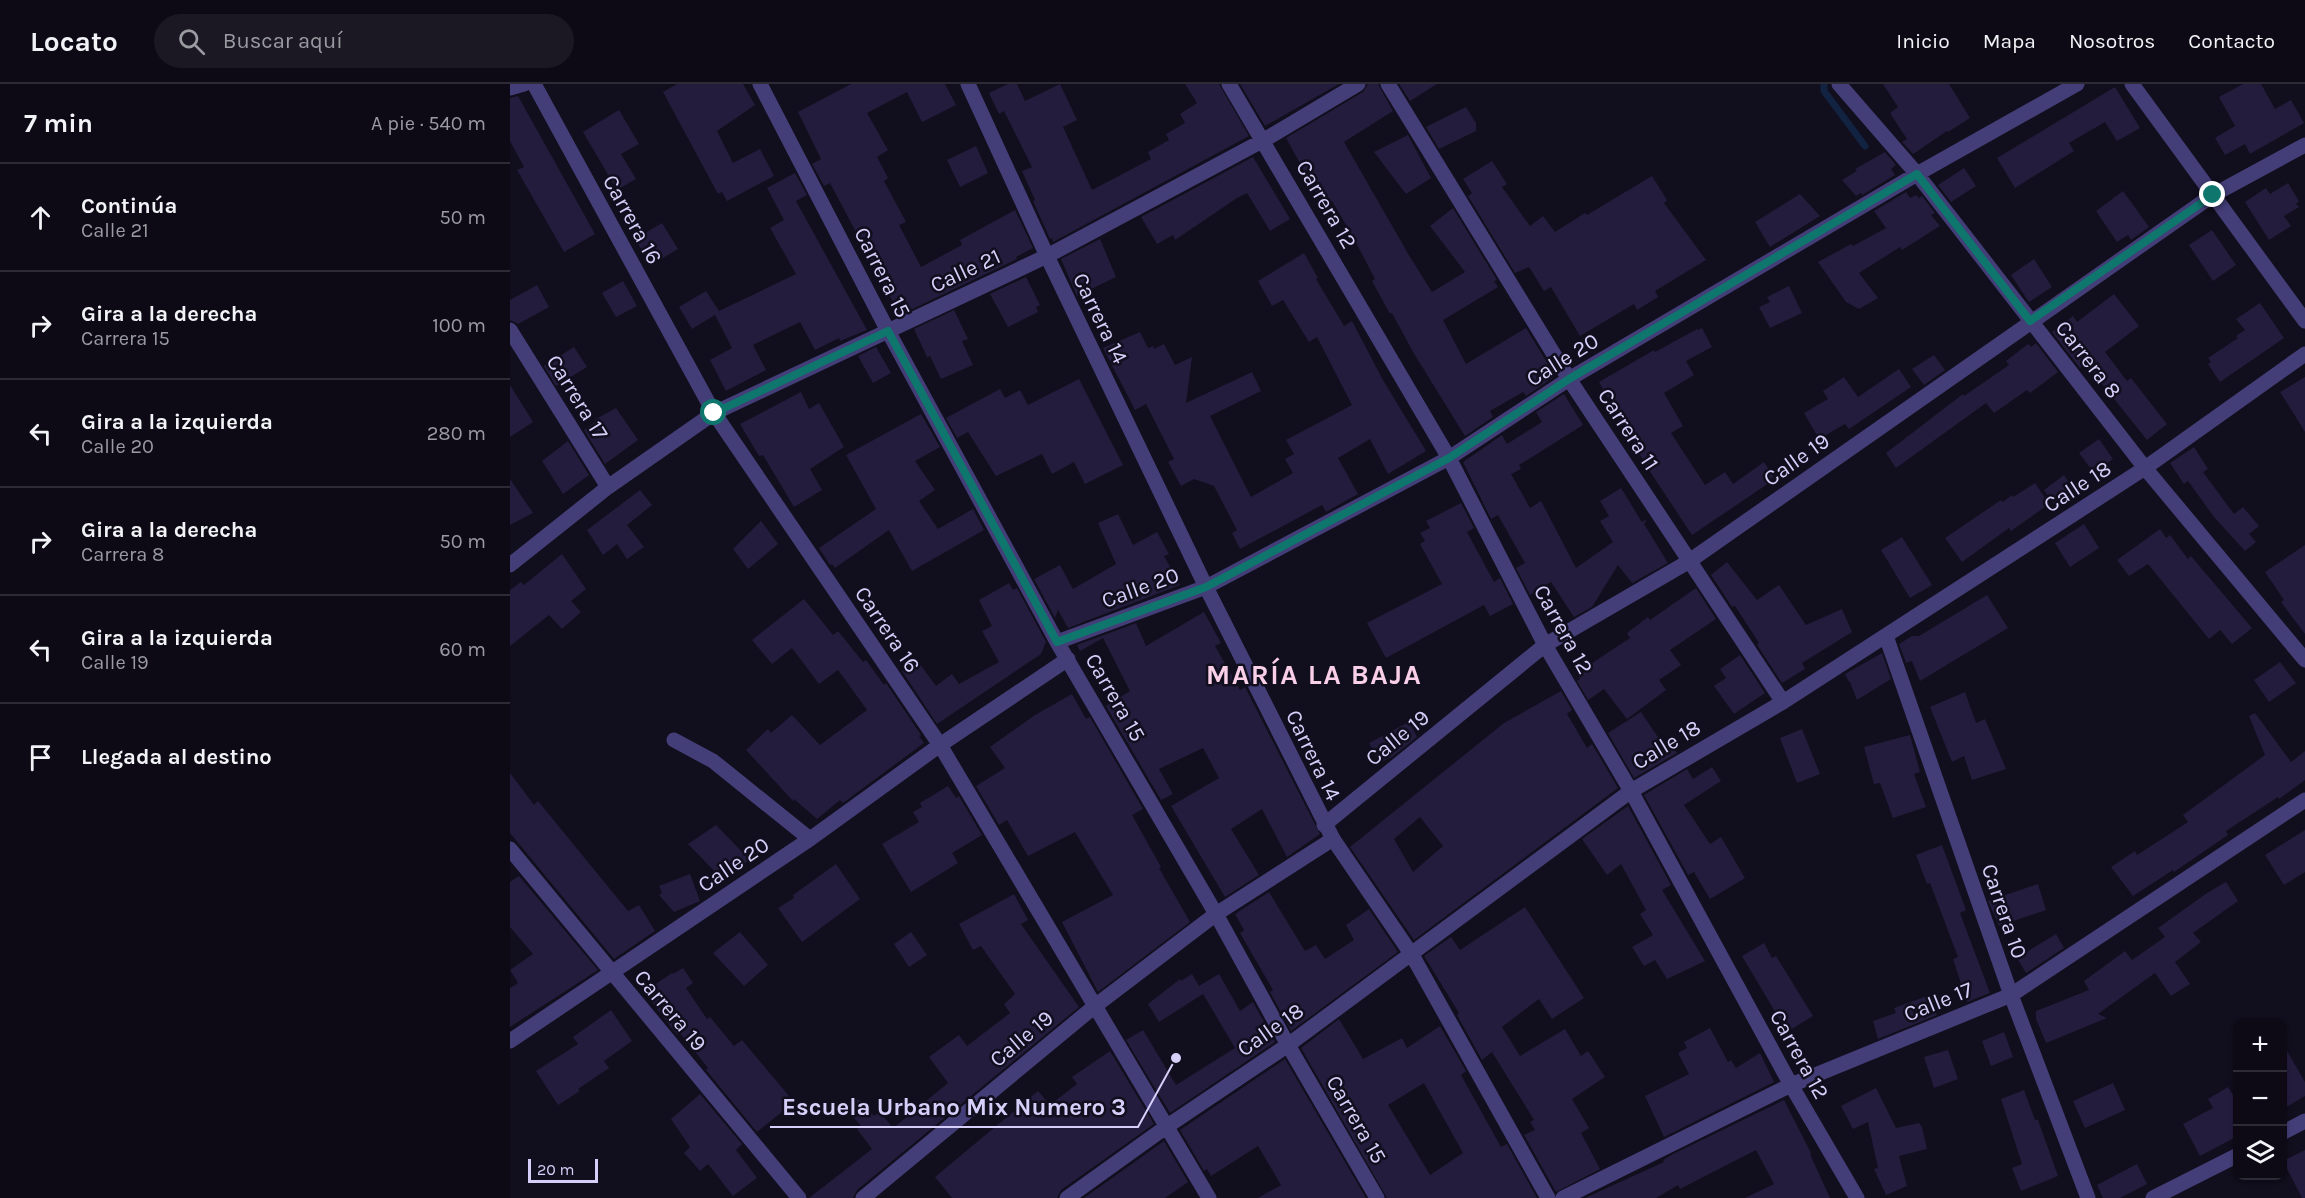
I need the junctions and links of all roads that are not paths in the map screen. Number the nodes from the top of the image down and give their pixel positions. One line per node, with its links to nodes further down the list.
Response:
1 (524, 84): 11 (street)
2 (534, 84): 23 (street, Carrera 16)
3 (760, 84): 20 (street, Carrera 15)
4 (968, 84): 16 (street, Carrera 14)
5 (1229, 84): 12 (street, Carrera 12)
6 (1358, 84): 12 (street, Calle 21)
7 (1388, 84): 22 (street, Carrera 11)
8 (1839, 84): 14 (street, Carrera 8)
9 (2077, 84): 14 (street, Calle 20)
10 (2132, 84): 15 (street)
11 (510, 88)
12 (1264, 140): 16 (street, Calle 21); 24 (street, Carrera 12)
13 (2305, 145): 15 (street, Calle 19)
14 (1917, 174): 17 (street, Carrera 8); 22 (street, Calle 20)
15 (2213, 195): 17 (street, Calle 19); 18 (street)
16 (1047, 256): 20 (street, Calle 21); 29 (street, Carrera 14)
17 (2030, 321): 25 (street, Carrera 8); 27 (street, Calle 19)
18 (2305, 321)
19 (510, 330): 26 (street, Carrera 17)
20 (888, 331): 23 (street, Calle 21); 31 (street, Carrera 15)
21 (2305, 354): 25 (street, Calle 18)
22 (1569, 379): 24 (street, Calle 20); 27 (street, Carrera 11)
23 (714, 413): 26 (street, Calle 21); 37 (street, Carrera 16)
24 (1449, 458): 29 (street, Calle 20); 32 (street, Carrera 12)
25 (2145, 468): 30 (street, Calle 18); 34 (street, Carrera 8)
26 (608, 487): 28 (street, Calle 21)
27 (1688, 562): 32 (street, Calle 19); 35 (street, Carrera 11)
28 (510, 566)
29 (1206, 587): 31 (street, Calle 20); 40 (street, Carrera 14)
30 (1886, 636): 35 (street, Calle 18); 47 (street, Carrera 10)
31 (1057, 642): 33 (street, Carrera 15)
32 (1545, 645): 38 (street, Carrera 12); 40 (street, Calle 19)
33 (1068, 659): 37 (street, Calle 20); 44 (street, Carrera 15)
34 (2305, 660)
35 (1783, 702): 38 (street, Calle 18)
36 (674, 740): 41 (street)
37 (940, 745): 41 (street, Calle 20); 48 (street, Carrera 16)
38 (1631, 791): 45 (street, Calle 18); 51 (street, Carrera 12)
39 (2305, 800): 47 (street, Calle 17)
40 (1324, 825): 42 (street, Carrera 14)
41 (810, 839): 46 (street, Calle 20)
42 (1333, 839): 44 (street, Calle 19); 45 (street, Carrera 14)
43 (510, 849): 46 (street, Carrera 19)
44 (1216, 914): 48 (street, Calle 19); 50 (street, Carrera 15)
45 (1412, 955): 50 (street, Calle 18); 61 (street, Carrera 14)
46 (611, 973): 49 (street, Calle 20); 56 (street, Carrera 19)
47 (2011, 995): 51 (street, Calle 17); 64 (street, Carrera 10)
48 (1095, 1006): 53 (street, Carrera 16); 57 (street, Calle 19)
49 (510, 1041)
50 (1288, 1045): 53 (street, Calle 18); 60 (street, Carrera 15)
51 (1791, 1085): 62 (street, Calle 17); 63 (street, Carrera 12)
52 (2305, 1121): 54 (street)
53 (1166, 1127): 58 (street, Calle 18); 59 (street, Carrera 16)
54 (2287, 1131)
55 (2233, 1158): 65 (street)
56 (799, 1198)
57 (863, 1198)
58 (1067, 1198)
59 (1209, 1198)
60 (1377, 1198)
61 (1548, 1198)
62 (1563, 1198)
63 (1857, 1198)
64 (2088, 1198)
65 (2153, 1198)

